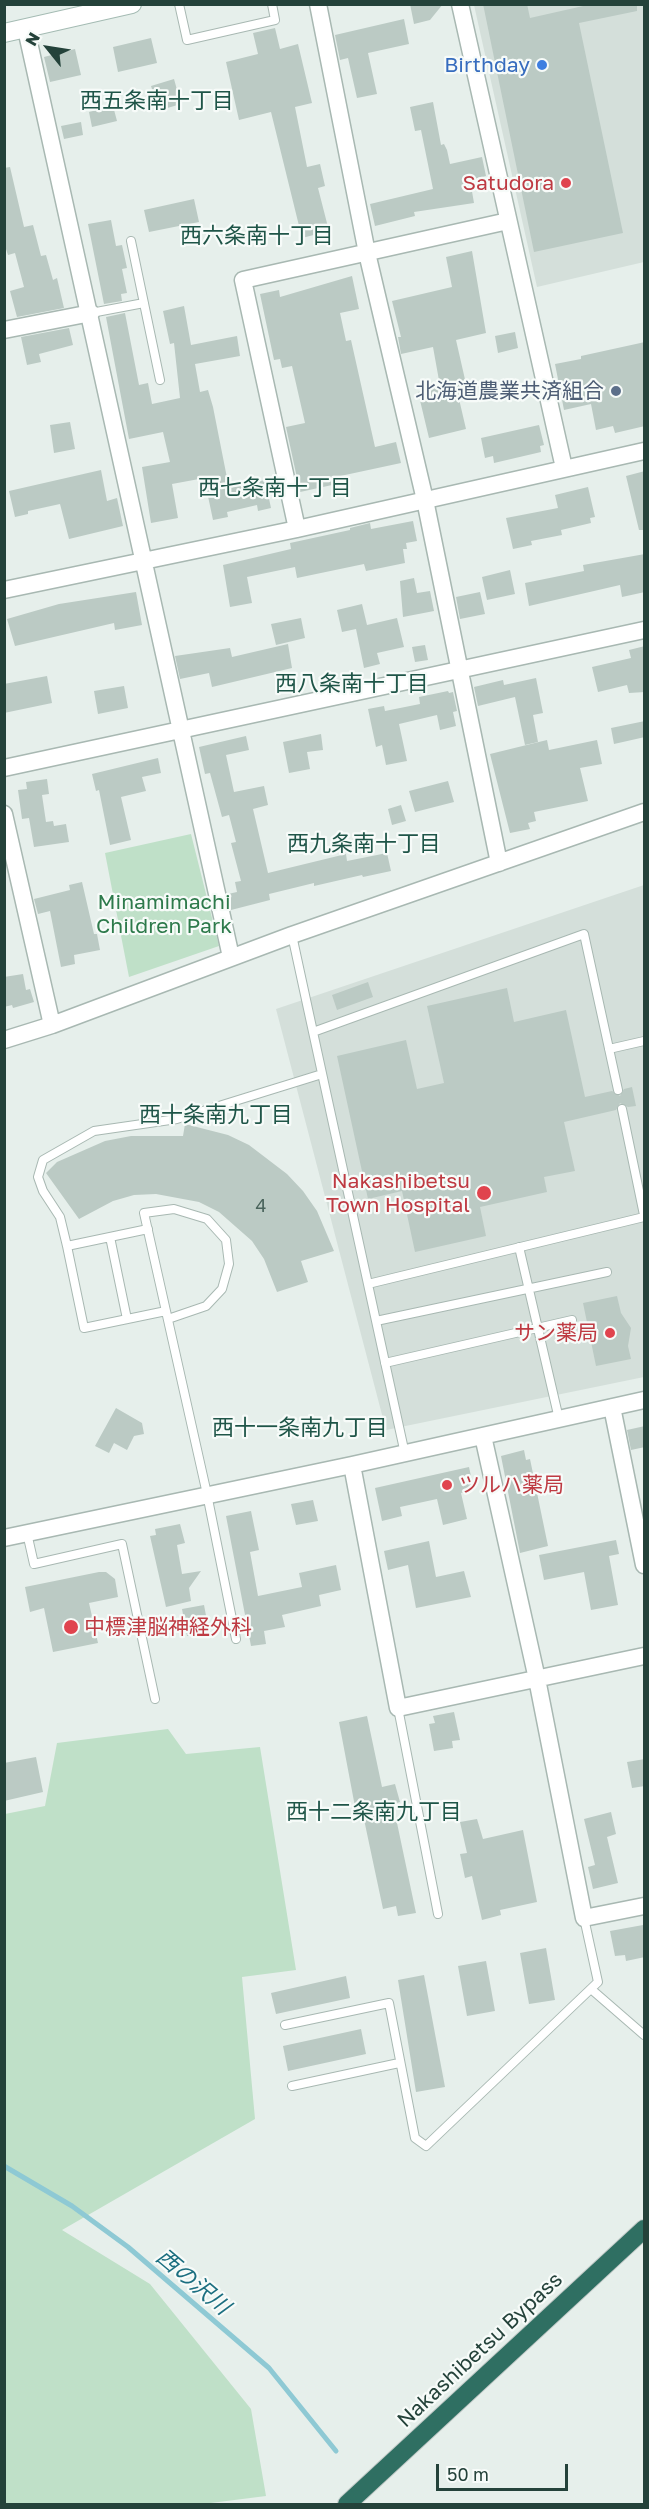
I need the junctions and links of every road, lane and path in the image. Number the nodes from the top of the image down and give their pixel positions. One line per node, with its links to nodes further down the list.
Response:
1 (132, 4): 6 (main road)
2 (179, 4): 3 (lane)
3 (272, 4)
4 (318, 4): 10 (street)
5 (460, 4): 8 (street)
6 (26, 29): 7 (main road); 12 (street)
7 (4, 33)
8 (508, 221): 10 (street); 16 (street)
9 (131, 241): 11 (lane)
10 (367, 253): 17 (street); 18 (street)
11 (144, 303): 12 (lane); 14 (lane)
12 (91, 313): 13 (street); 19 (street)
13 (4, 330)
14 (160, 380)
15 (645, 451): 16 (street)
16 (564, 468): 17 (street)
17 (425, 500): 18 (street); 22 (street)
18 (297, 529): 19 (street)
19 (146, 560): 20 (street); 23 (street)
20 (4, 590)
21 (645, 630): 22 (street)
22 (461, 670): 23 (street); 27 (street)
23 (180, 731): 24 (street); 29 (street)
24 (4, 768)
25 (645, 812): 27 (street)
26 (4, 814): 30 (street)
27 (499, 863): 28 (street)
28 (292, 935): 29 (street); 31 (lane)
29 (231, 957): 30 (street)
30 (52, 1025): 32 (street)
31 (313, 1032): 34 (lane); 35 (lane)
32 (4, 1040)
33 (645, 1041): 34 (lane)
34 (609, 1049): 36 (lane)
35 (322, 1074): 42 (lane); 45 (lane)
36 (618, 1090)
37 (622, 1109): 38 (lane)
38 (640, 1176): 39 (lane)
39 (645, 1216): 43 (lane)
40 (148, 1229): 41 (lane); 47 (lane); 47 (lane)
41 (110, 1237): 42 (lane); 48 (lane)
42 (67, 1246): 48 (lane)
43 (519, 1247): 45 (lane); 46 (lane)
44 (607, 1272): 46 (lane)
45 (368, 1284): 50 (lane)
46 (529, 1290): 50 (lane); 51 (lane)
47 (167, 1315): 48 (lane); 59 (lane)
48 (127, 1319)
49 (572, 1320): 51 (lane)
50 (376, 1321): 52 (lane)
51 (538, 1328): 52 (lane); 55 (lane)
52 (385, 1364): 57 (lane)
53 (645, 1400): 54 (street)
54 (612, 1407): 55 (street); 62 (street)
55 (559, 1419): 56 (street)
56 (483, 1436): 57 (street); 65 (street)
57 (405, 1454): 58 (street)
58 (352, 1465): 59 (street); 67 (street)
59 (207, 1494): 60 (street); 63 (lane)
60 (27, 1533): 61 (street); 66 (lane)
61 (4, 1538)
62 (645, 1565)
63 (236, 1639)
64 (645, 1656): 65 (street)
65 (537, 1679): 67 (street); 70 (street)
66 (155, 1699)
67 (398, 1708): 69 (lane)
68 (645, 1906): 70 (street)
69 (438, 1914)
70 (584, 1918): 71 (lane)
71 (591, 1989): 73 (lane); 74 (lane)
72 (285, 2025): 74 (lane)
73 (645, 2036)
74 (399, 2063): 75 (lane)
75 (292, 2086)
76 (645, 2229): 77 (highway, Nakashibetsu Bypass)
77 (347, 2505)

